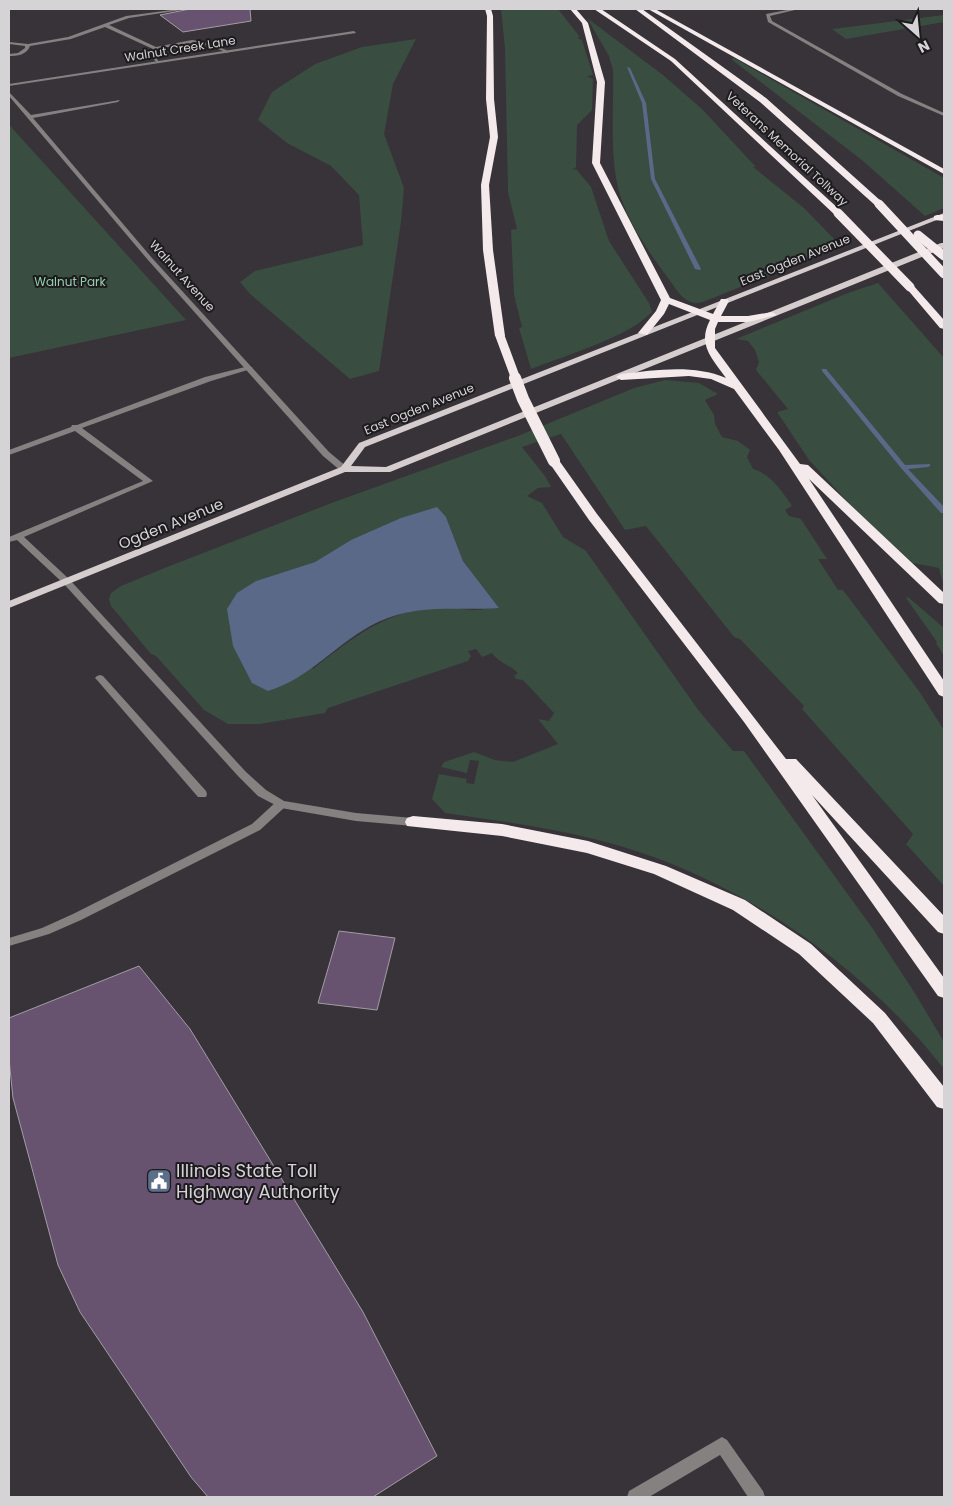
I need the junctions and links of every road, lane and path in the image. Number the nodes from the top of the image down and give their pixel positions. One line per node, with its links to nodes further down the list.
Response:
1 (186, 9): 8 (street)
2 (488, 9): 48 (highway, bridge)
3 (574, 9): 27 (highway)
4 (597, 9): 32 (highway, Veterans Memorial Tollway, bridge)
5 (638, 9): 22 (highway, Veterans Memorial Tollway)
6 (651, 9): 21 (highway)
7 (797, 9): 19 (street)
8 (105, 25): 11 (street); 12 (street)
9 (354, 32): 13 (street, Walnut Creek Lane)
10 (9, 43): 11 (street)
11 (28, 45): 14 (street)
12 (156, 48): 13 (street); 15 (street)
13 (226, 52): 15 (street, Walnut Creek Lane)
14 (9, 55)
15 (157, 62): 16 (street, Walnut Creek Lane)
16 (9, 85)
17 (9, 93): 20 (street, Walnut Avenue)
18 (118, 101): 20 (street)
19 (944, 114)
20 (30, 117): 35 (street, Walnut Avenue)
21 (944, 172)
22 (879, 204): 25 (highway, bridge); 26 (highway, Veterans Memorial Tollway, bridge)
23 (942, 217): 28 (main road, East Ogden Avenue)
24 (944, 245): 30 (main road)
25 (944, 256)
26 (944, 274)
27 (666, 300): 29 (highway); 33 (highway)
28 (724, 301): 29 (main road, East Ogden Avenue); 31 (highway)
29 (697, 312): 31 (highway); 33 (main road, East Ogden Avenue)
30 (772, 316): 31 (highway); 34 (main road)
31 (717, 319): 34 (highway)
32 (944, 326)
33 (643, 333): 41 (main road, East Ogden Avenue)
34 (709, 341): 36 (main road); 37 (highway)
35 (249, 368): 38 (street); 41 (street, Walnut Avenue)
36 (621, 377): 37 (highway); 41 (main road)
37 (737, 386): 39 (highway)
38 (75, 428): 40 (street); 42 (street)
39 (784, 449): 44 (highway); 47 (highway)
40 (9, 453)
41 (344, 469): 43 (main road, Ogden Avenue)
42 (13, 538): 43 (street)
43 (67, 582): 45 (main road, Ogden Avenue); 50 (street)
44 (944, 600)
45 (9, 605)
46 (100, 678): 49 (street)
47 (944, 692)
48 (749, 719): 52 (highway); 54 (highway)
49 (202, 794)
50 (281, 804): 51 (street); 53 (street)
51 (413, 822): 55 (highway)
52 (944, 927)
53 (9, 942)
54 (944, 991)
55 (944, 1101)
56 (635, 1497): 57 (street)
57 (757, 1497)

